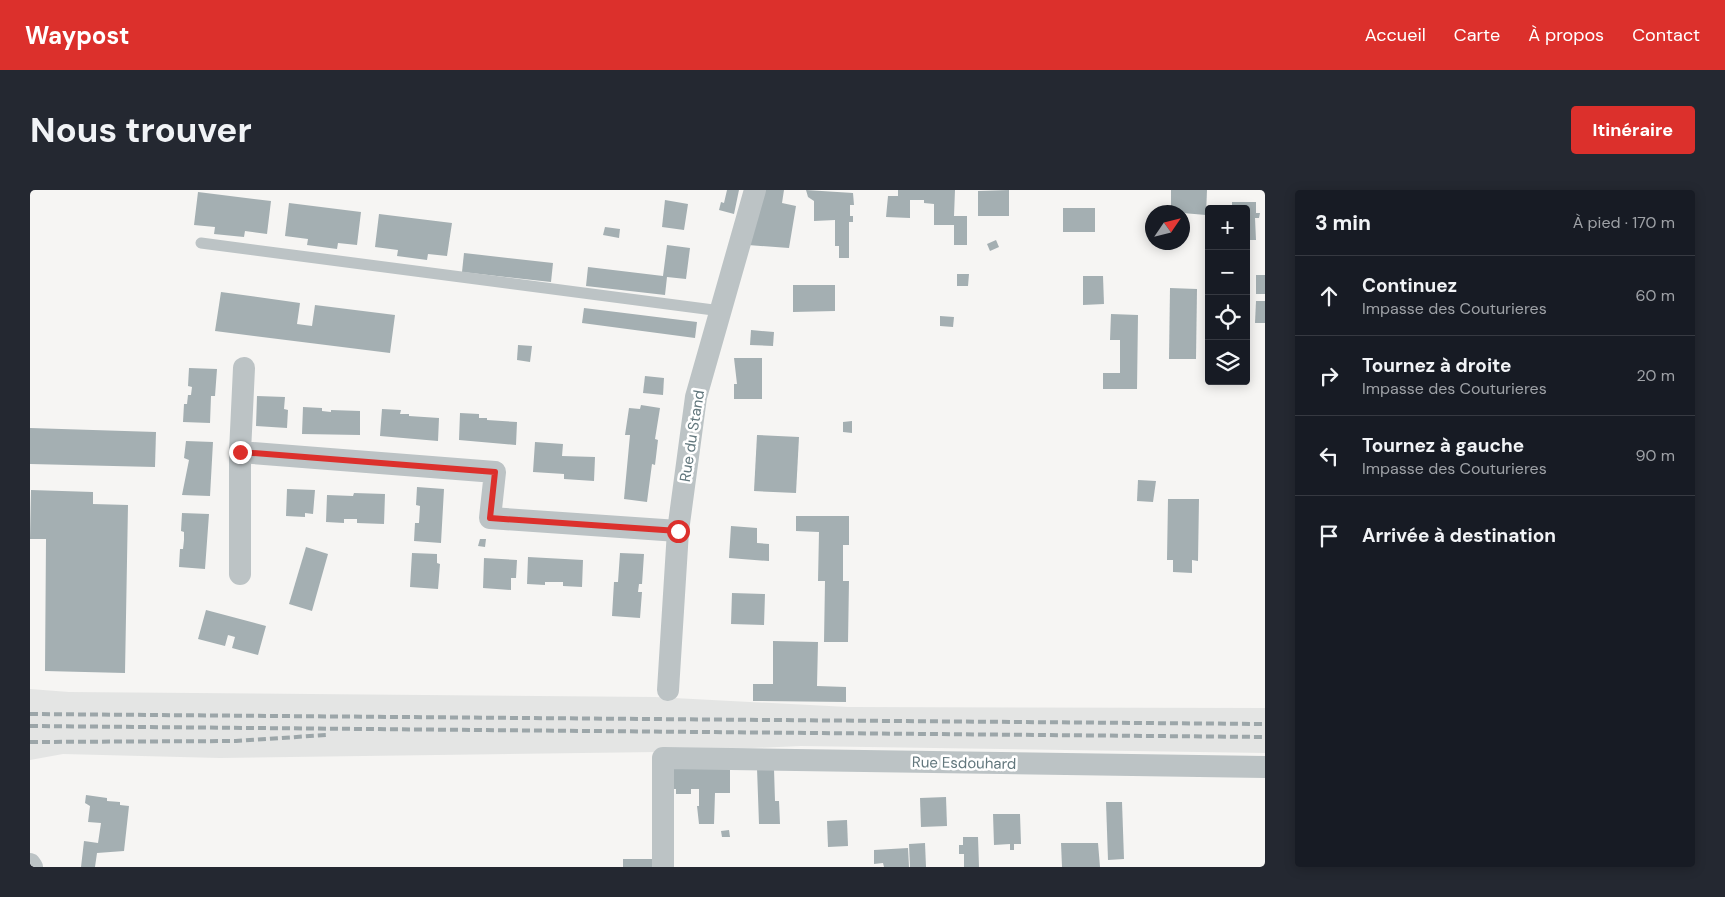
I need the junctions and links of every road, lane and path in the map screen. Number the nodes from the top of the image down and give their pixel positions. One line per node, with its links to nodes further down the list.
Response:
1 (755, 190): 3 (street, Rue du Stand)
2 (201, 242): 3 (lane)
3 (721, 311): 6 (street, Rue du Stand)
4 (244, 368): 5 (street)
5 (240, 452): 6 (street); 7 (street)
6 (678, 531): 8 (street, Rue du Stand)
7 (240, 574)
8 (668, 690)
9 (1265, 767): 10 (street, Rue Esdouhard)
10 (663, 867)

